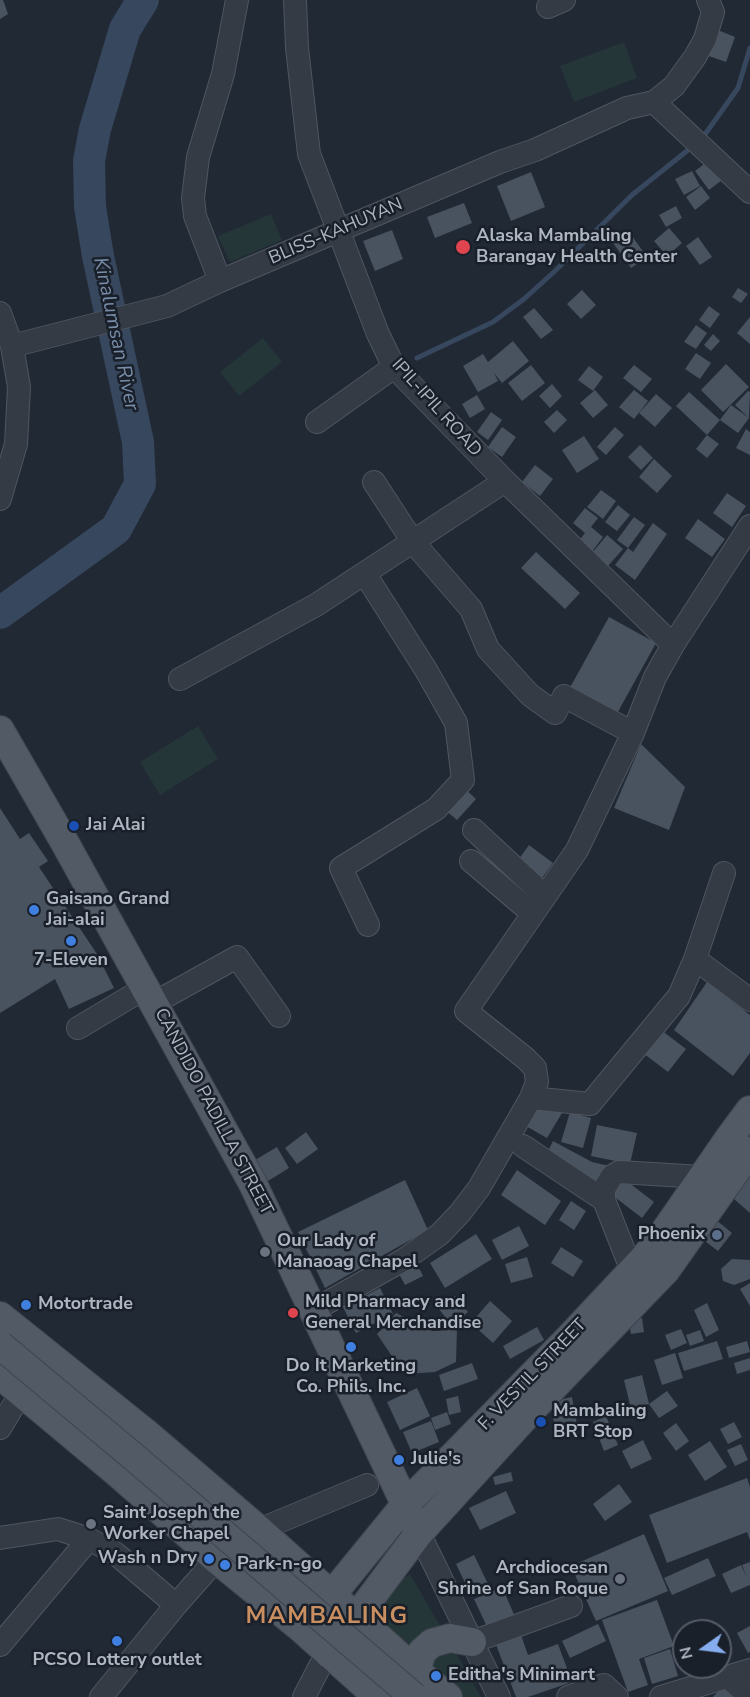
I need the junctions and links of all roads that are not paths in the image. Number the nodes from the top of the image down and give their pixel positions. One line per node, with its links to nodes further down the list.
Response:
1 (237, 0): 8 (street)
2 (295, 0): 7 (street, IPIL-IPIL ROAD)
3 (708, 0): 4 (street)
4 (654, 102): 5 (street); 7 (street, BLISS-KAHUYAN)
5 (741, 173): 6 (street)
6 (750, 192)
7 (338, 231): 8 (street, BLISS-KAHUYAN); 11 (street, IPIL-IPIL ROAD)
8 (220, 281): 10 (street, BLISS-KAHUYAN)
9 (0, 313): 10 (street)
10 (12, 346): 15 (street)
11 (394, 368): 12 (street); 13 (street, IPIL-IPIL ROAD)
12 (317, 422)
13 (505, 481): 17 (street); 19 (street, IPIL-IPIL ROAD)
14 (374, 482): 17 (street)
15 (0, 499)
16 (750, 526): 19 (street)
17 (413, 542): 18 (street); 21 (street)
18 (365, 574): 20 (street); 27 (street)
19 (673, 645): 21 (street)
20 (180, 679)
21 (633, 733): 26 (street)
22 (3, 744): 29 (main road, CANDIDO PADILLA STREET)
23 (474, 830): 26 (street)
24 (471, 861): 26 (street)
25 (724, 873): 28 (street)
26 (538, 904): 33 (street)
27 (368, 925)
28 (695, 959): 30 (street); 33 (street)
29 (150, 995): 31 (street); 32 (street); 40 (main road, CANDIDO PADILLA STREET)
30 (750, 1000)
31 (279, 1016)
32 (78, 1028)
33 (531, 1098): 40 (street)
34 (750, 1110): 37 (main road, F. VESTIL STREET)
35 (523, 1146): 38 (street)
36 (750, 1151): 48 (main road, F. VESTIL STREET)
37 (702, 1177): 38 (street); 39 (main road, F. VESTIL STREET)
38 (604, 1200): 39 (street)
39 (632, 1271): 46 (main road, F. VESTIL STREET)
40 (314, 1310): 46 (main road, CANDIDO PADILLA STREET)
41 (0, 1316): 47 (main road)
42 (0, 1345): 64 (main road, bridge)
43 (11, 1384): 44 (street); 51 (main road)
44 (0, 1428)
45 (367, 1485): 47 (street)
46 (405, 1505): 48 (main road, CANDIDO PADILLA STREET); 52 (main road, F. VESTIL STREET)
47 (254, 1527): 51 (street); 52 (main road)
48 (419, 1533): 55 (main road, F. VESTIL STREET); 57 (street)
49 (0, 1538): 50 (street)
50 (89, 1539): 53 (street); 58 (street)
51 (216, 1559): 53 (street); 56 (main road)
52 (332, 1596): 55 (main road); 56 (main road, F. VESTIL STREET)
53 (176, 1605): 67 (street)
54 (571, 1606): 57 (street)
55 (356, 1616): 59 (main road, F. VESTIL STREET); 64 (main road)
56 (303, 1630): 59 (main road)
57 (472, 1642): 64 (main road); 70 (street)
58 (0, 1645)
59 (329, 1654): 65 (main road); 68 (street)
60 (750, 1670): 61 (street)
61 (732, 1676)
62 (721, 1679): 73 (street)
63 (730, 1679): 66 (street)
64 (415, 1684): 65 (main road); 69 (main road)
65 (372, 1692)
66 (750, 1696)
67 (101, 1697)
68 (304, 1697)
69 (448, 1697)
70 (499, 1697)
71 (568, 1697): 72 (street)
72 (617, 1697)
73 (661, 1697)

